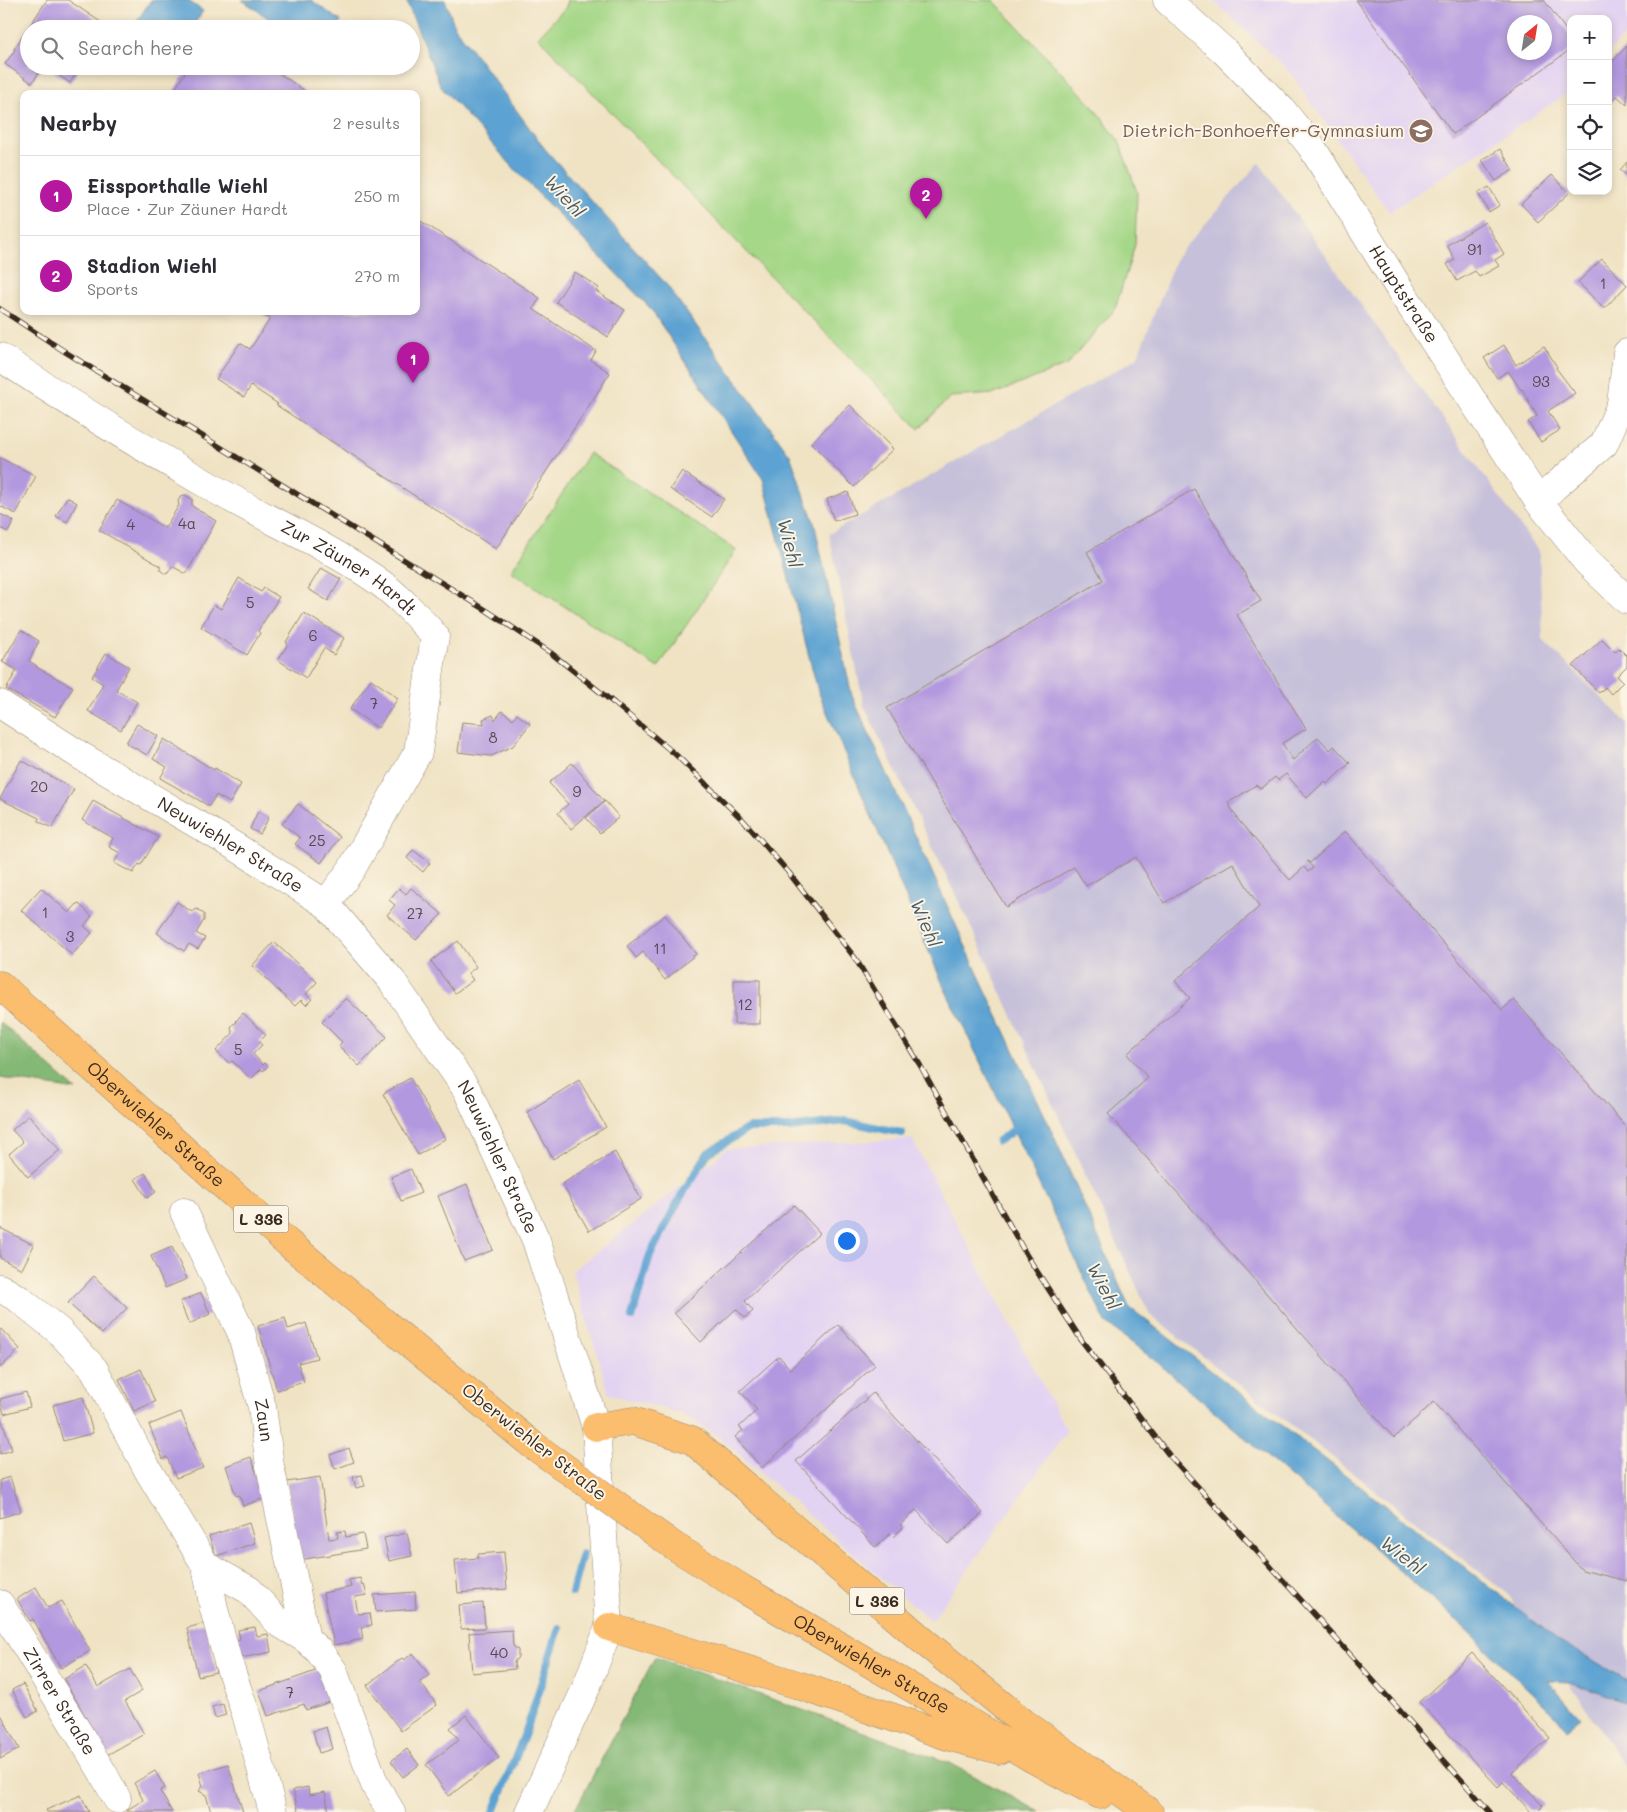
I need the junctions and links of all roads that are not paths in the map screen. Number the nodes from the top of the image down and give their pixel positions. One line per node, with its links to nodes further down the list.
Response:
1 (1167, 0): 4 (street, Hauptstraße)
2 (1627, 353): 4 (street)
3 (0, 357): 7 (street, Zur Zäuner Hardt)
4 (1540, 502): 5 (street, Hauptstraße)
5 (1627, 600)
6 (0, 704): 7 (street, Neuwiehler Straße)
7 (326, 904): 11 (street, Neuwiehler Straße)
8 (0, 985): 16 (main road, Oberwiehler Straße / L 336, bridge)
9 (184, 1212): 15 (street, Zaun)
10 (0, 1288): 12 (street)
11 (596, 1427): 14 (street, Neuwiehler Straße); 22 (main road, L 336)
12 (206, 1566): 15 (street); 18 (street)
13 (0, 1604): 17 (street, Zirrer Straße)
14 (609, 1627): 16 (main road, L 336); 20 (street, Neuwiehler Straße)
15 (306, 1639): 19 (street)
16 (1033, 1759): 21 (main road, Oberwiehler Straße / L 336)
17 (117, 1799)
18 (273, 1812)
19 (391, 1812)
20 (529, 1812)
21 (1131, 1812)
22 (1149, 1812)

